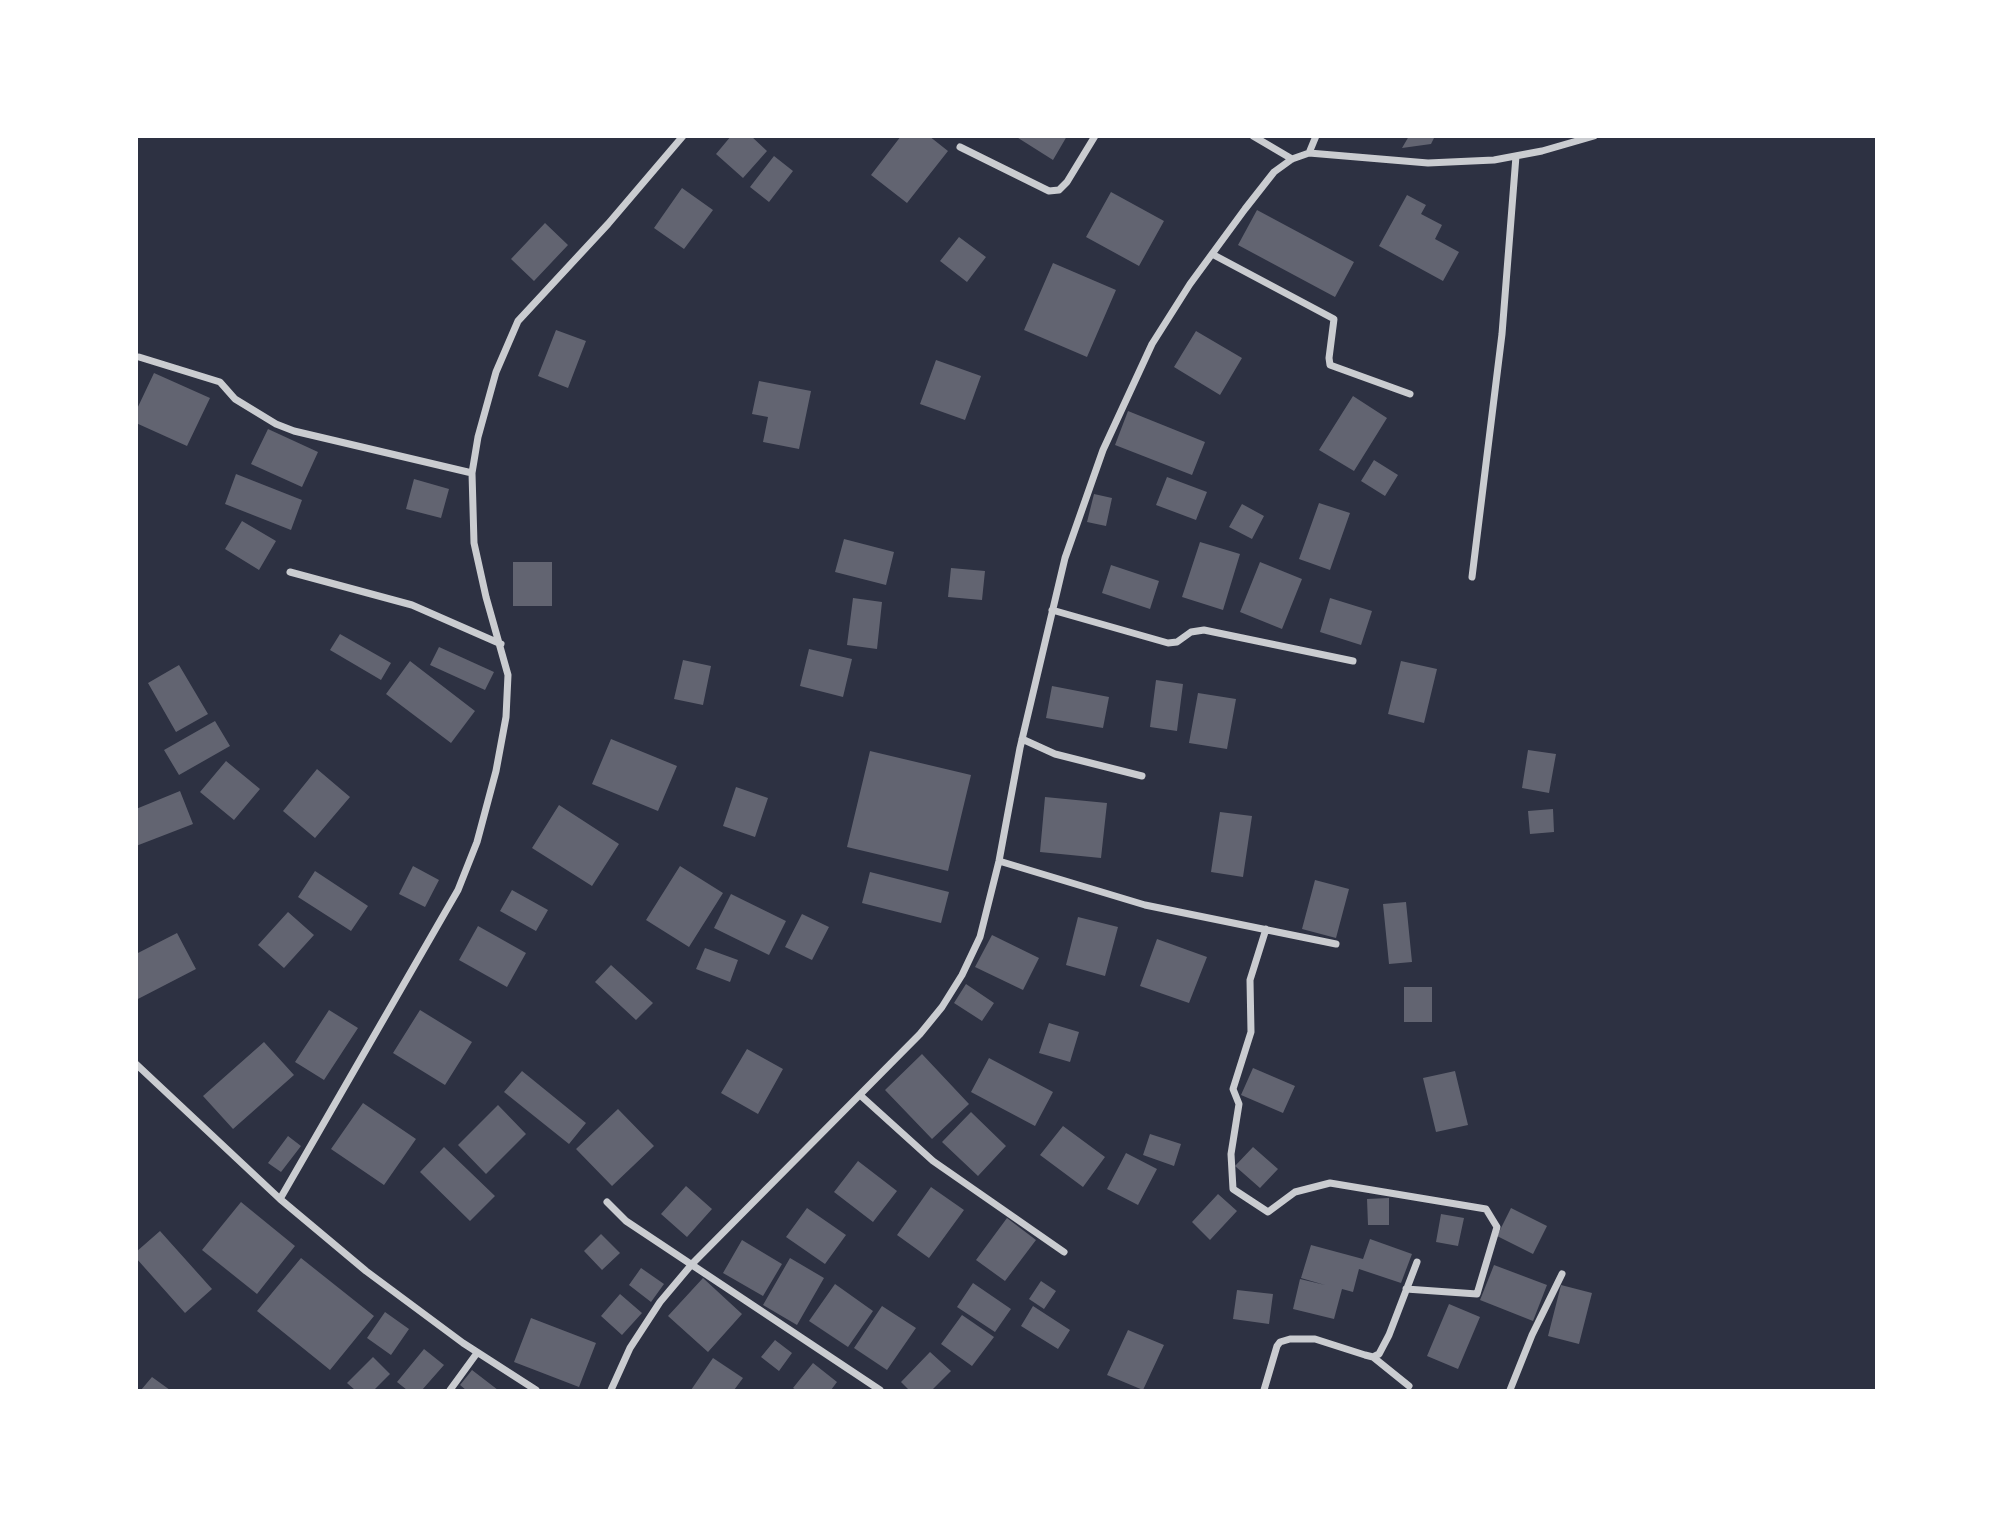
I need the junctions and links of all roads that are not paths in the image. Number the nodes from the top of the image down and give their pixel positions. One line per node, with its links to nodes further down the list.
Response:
1 (683, 136): 13 (street)
2 (1096, 136): 6 (street)
3 (1253, 136): 9 (street)
4 (1316, 136): 7 (street)
5 (1594, 136): 8 (street)
6 (960, 147)
7 (1309, 153): 8 (street); 9 (street)
8 (1516, 156): 15 (street)
9 (1292, 159): 10 (street)
10 (1212, 254): 12 (street); 16 (street)
11 (139, 357): 13 (street)
12 (1410, 394)
13 (472, 473): 17 (street)
14 (290, 572): 17 (street)
15 (1472, 577)
16 (1052, 610): 18 (street); 19 (street)
17 (501, 644): 26 (street)
18 (1353, 661)
19 (1021, 739): 20 (street); 21 (street)
20 (1142, 776)
21 (999, 861): 22 (street); 25 (street)
22 (1266, 929): 23 (street); 32 (street)
23 (1336, 944)
24 (136, 1064): 26 (street)
25 (860, 1095): 28 (street); 30 (street)
26 (280, 1199): 33 (street)
27 (607, 1202): 30 (street)
28 (1064, 1252)
29 (1417, 1262): 32 (street)
30 (692, 1264): 36 (street); 39 (street)
31 (1562, 1274): 41 (street)
32 (1406, 1289): 34 (street)
33 (477, 1353): 37 (street); 38 (street)
34 (1373, 1357): 35 (street); 40 (street)
35 (1409, 1386)
36 (611, 1390)
37 (450, 1391)
38 (536, 1391)
39 (880, 1391)
40 (1264, 1391)
41 (1510, 1391)

